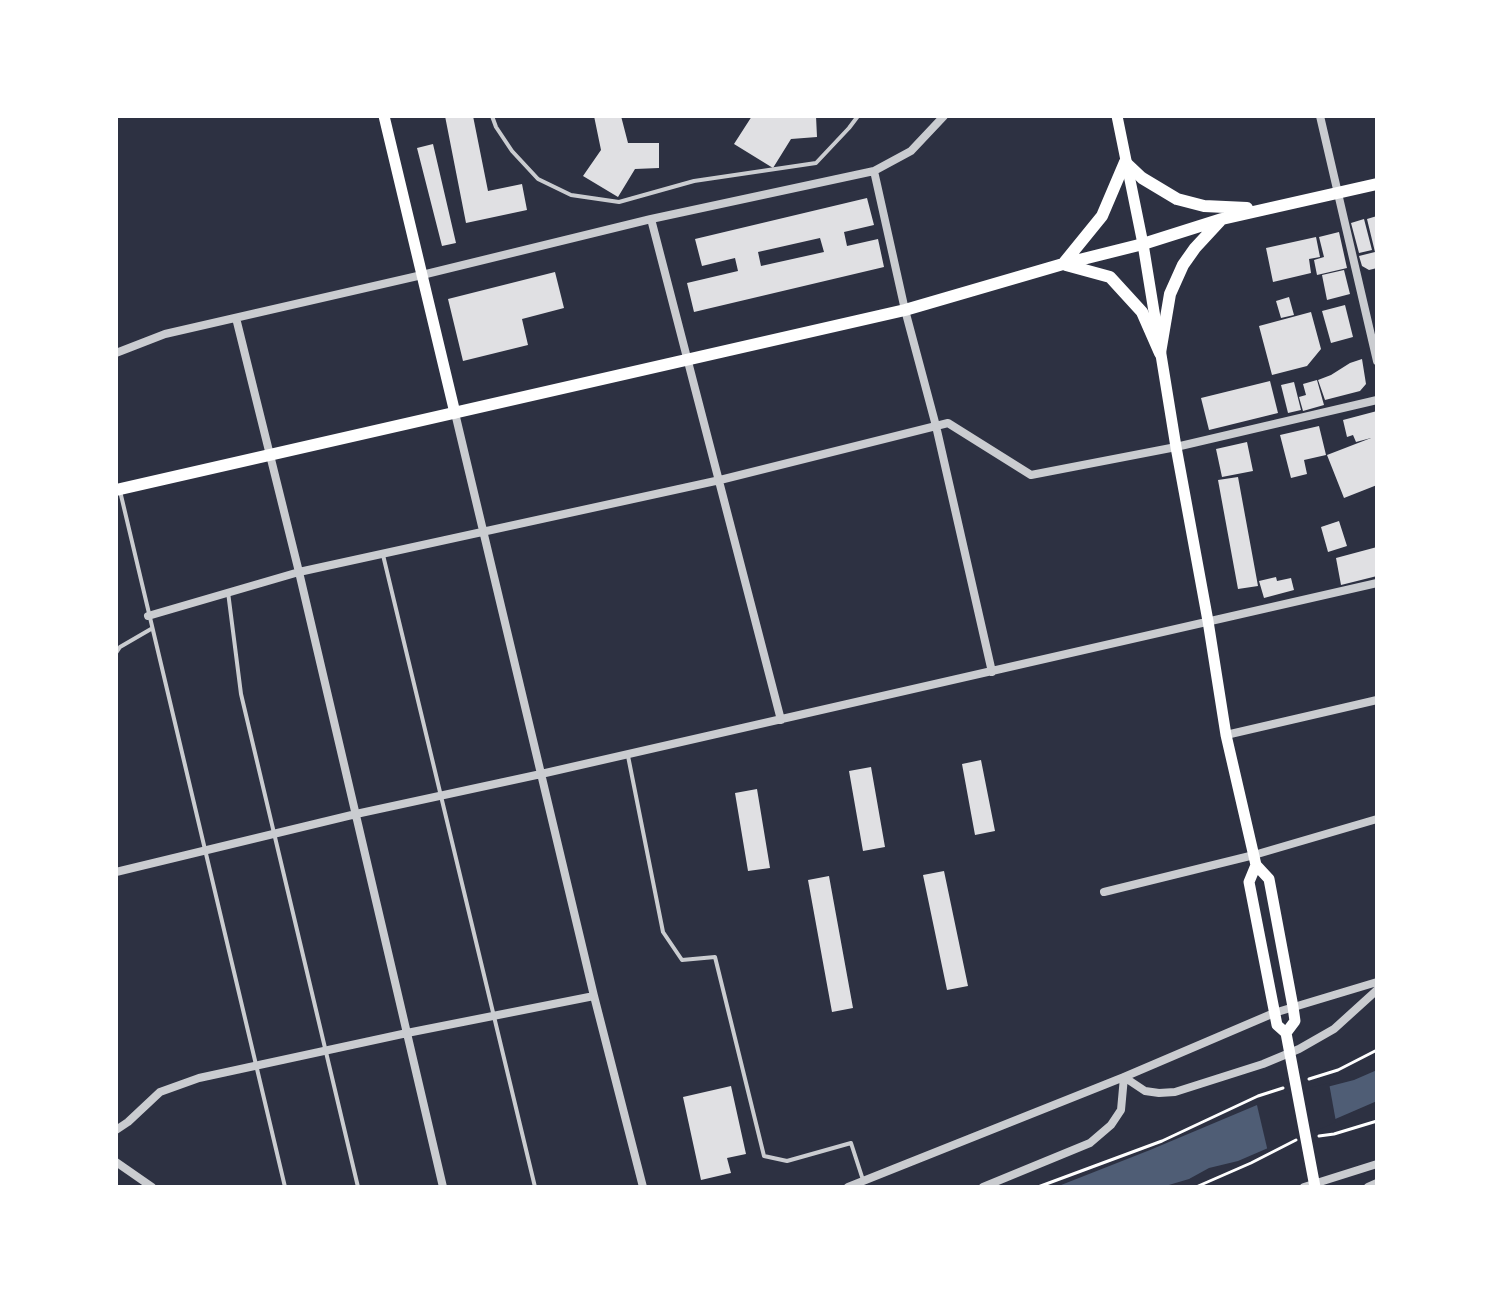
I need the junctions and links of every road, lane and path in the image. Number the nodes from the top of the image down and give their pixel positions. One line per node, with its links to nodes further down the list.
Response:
1 (384, 116): 16 (main road)
2 (492, 116): 3 (lane)
3 (858, 116)
4 (944, 116): 8 (street)
5 (1117, 116): 7 (main road)
6 (1320, 116): 10 (street)
7 (1125, 162): 11 (main road); 14 (main road); 15 (main road)
8 (874, 171): 12 (street); 17 (street)
9 (1377, 184): 10 (main road)
10 (1338, 193): 11 (main road); 22 (street)
11 (1261, 209): 13 (main road)
12 (651, 219): 16 (street); 21 (street)
13 (1222, 219): 14 (main road); 20 (main road)
14 (1143, 244): 15 (main road); 20 (main road)
15 (1063, 264): 17 (main road); 20 (main road)
16 (422, 275): 18 (street); 24 (main road)
17 (905, 310): 21 (main road); 25 (street)
18 (236, 318): 19 (street); 27 (street)
19 (116, 353)
20 (1160, 353): 26 (main road)
21 (689, 359): 24 (main road); 28 (street)
22 (1377, 361)
23 (1377, 400): 26 (street)
24 (455, 413): 27 (main road); 30 (street)
25 (936, 426): 26 (street); 28 (street); 39 (street)
26 (1176, 447): 36 (main road)
27 (270, 455): 29 (main road); 32 (street)
28 (720, 480): 30 (street); 41 (street)
29 (118, 489): 35 (lane)
30 (483, 532): 31 (street); 44 (street)
31 (383, 553): 32 (street); 45 (lane)
32 (299, 572): 34 (street); 46 (street)
33 (1377, 583): 36 (street)
34 (228, 592): 35 (street); 48 (lane)
35 (148, 616): 37 (lane)
36 (1208, 621): 39 (street); 42 (main road)
37 (151, 629): 38 (lane); 49 (lane)
38 (116, 653)
39 (992, 672): 41 (street)
40 (1377, 700): 42 (street)
41 (781, 720): 43 (street)
42 (1226, 735): 50 (main road)
43 (627, 754): 44 (street); 73 (lane)
44 (541, 774): 45 (street); 55 (street)
45 (441, 797): 46 (street); 58 (lane)
46 (356, 814): 48 (street); 59 (street)
47 (1377, 819): 50 (street)
48 (274, 834): 49 (street); 62 (lane)
49 (204, 851): 51 (street); 63 (lane)
50 (1255, 860): 52 (street); 56 (main road); 57 (main road)
51 (116, 872)
52 (1104, 892)
53 (1377, 982): 56 (street)
54 (1377, 990): 64 (street)
55 (594, 996): 58 (street); 80 (street)
56 (1293, 1007): 57 (street); 60 (main road)
57 (1274, 1013): 60 (main road); 64 (street)
58 (494, 1016): 59 (street); 79 (lane)
59 (407, 1033): 62 (street); 78 (street)
60 (1286, 1035): 86 (main road)
61 (1377, 1050): 65 (path)
62 (326, 1051): 63 (street); 77 (lane)
63 (257, 1066): 68 (street); 76 (lane)
64 (1124, 1077): 73 (street); 82 (street)
65 (1298, 1083)
66 (1285, 1087): 83 (path)
67 (1377, 1121): 69 (path)
68 (116, 1130)
69 (1311, 1137)
70 (1300, 1138): 84 (path)
71 (116, 1162): 75 (street)
72 (1377, 1164): 85 (street)
73 (863, 1181): 81 (street)
74 (1377, 1183): 87 (street)
75 (152, 1187)
76 (285, 1187)
77 (358, 1187)
78 (443, 1187)
79 (535, 1187)
80 (643, 1187)
81 (848, 1187)
82 (983, 1187)
83 (1038, 1187)
84 (1196, 1187)
85 (1304, 1187)
86 (1315, 1187)
87 (1368, 1187)

